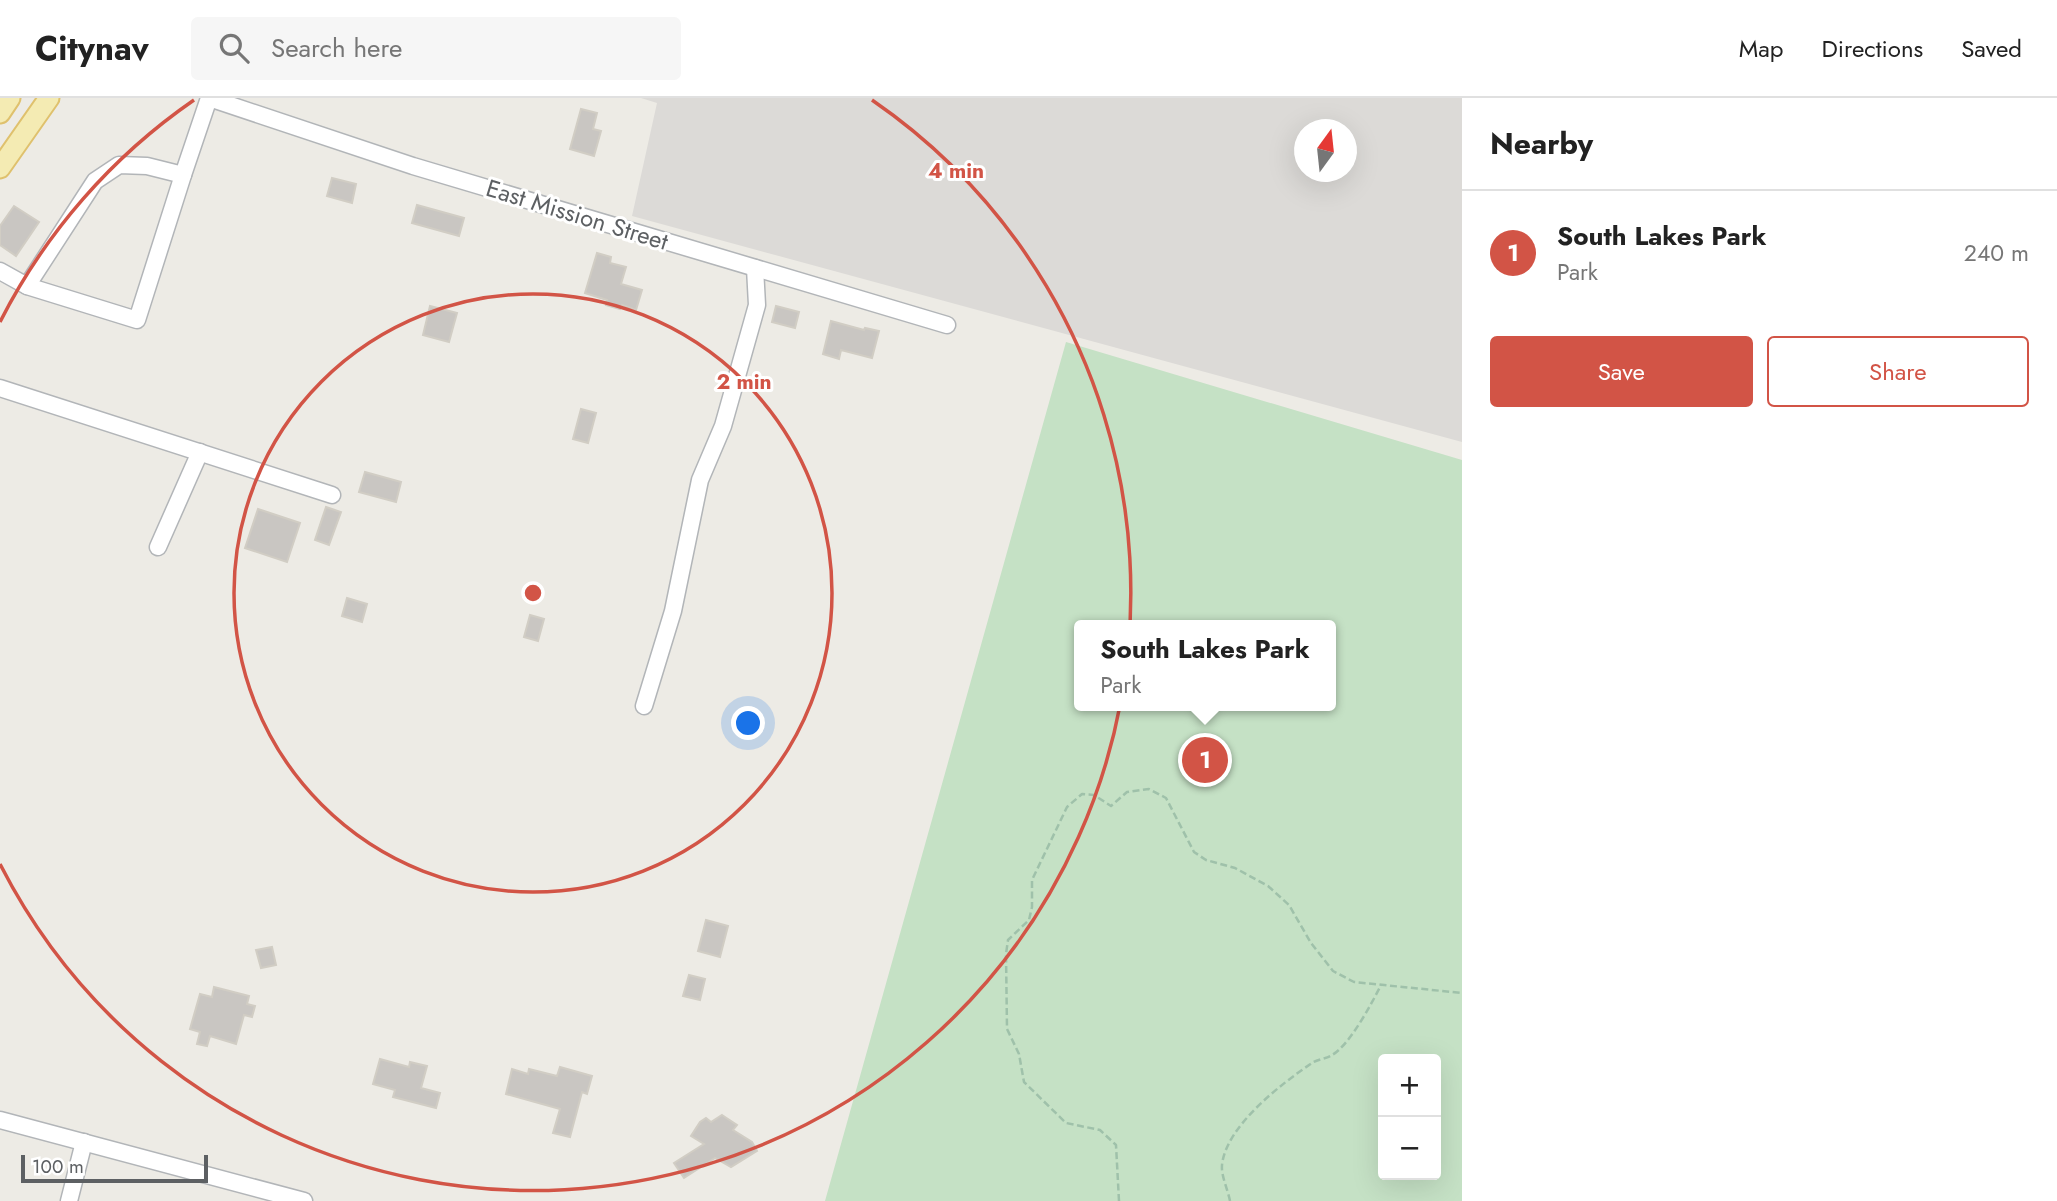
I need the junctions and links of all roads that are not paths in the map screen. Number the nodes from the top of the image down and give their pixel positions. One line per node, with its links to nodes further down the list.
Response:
1 (10, 98): 4 (main road)
2 (49, 98): 5 (main road)
3 (209, 98): 6 (street); 7 (street, East Mission Street)
4 (0, 113)
5 (0, 169)
6 (183, 176): 9 (street); 9 (street)
7 (755, 268): 10 (street, East Mission Street); 15 (street)
8 (0, 271): 9 (street)
9 (27, 286)
10 (947, 325)
11 (0, 388): 12 (street)
12 (200, 452): 13 (street); 14 (street)
13 (332, 495)
14 (158, 547)
15 (644, 706)
16 (0, 1119): 17 (street)
17 (84, 1142): 18 (street); 19 (street)
18 (69, 1201)
19 (304, 1201)

